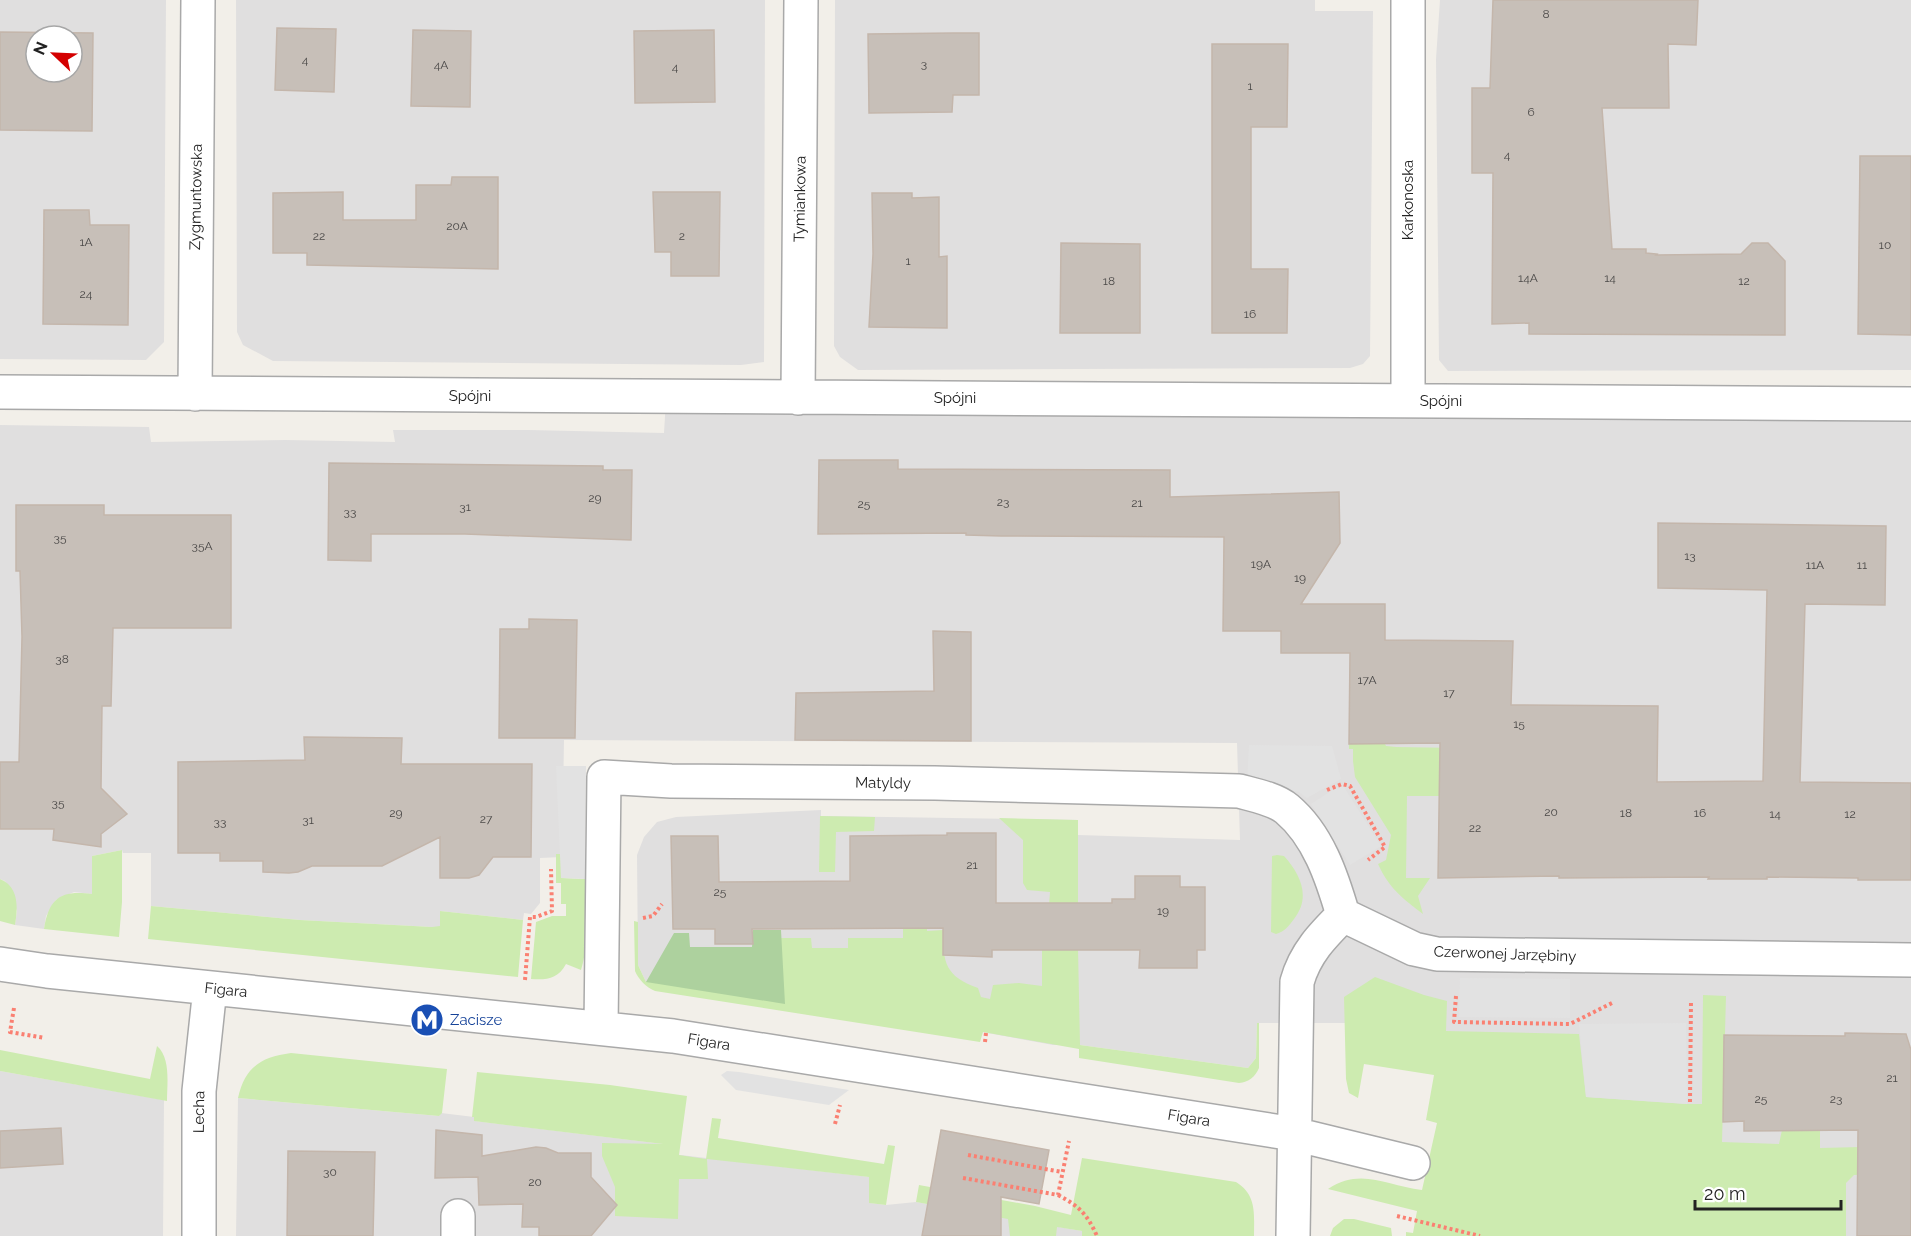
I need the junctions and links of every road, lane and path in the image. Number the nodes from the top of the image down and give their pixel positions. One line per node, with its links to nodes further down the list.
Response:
1 (198, 0): 5 (street, Zygmuntowska)
2 (801, 0): 6 (street, Tymiankowa)
3 (1408, 0): 7 (street, Karkonoska)
4 (0, 392): 5 (street, Spójni)
5 (195, 394): 6 (street, Spójni)
6 (798, 398): 7 (street, Spójni)
7 (1408, 401): 8 (street, Spójni)
8 (1911, 404)
9 (1324, 792): 10 (path)
10 (1362, 865)
11 (551, 869): 17 (path)
12 (662, 904): 14 (path)
13 (1343, 915): 15 (street, Czerwonej Jarzębiny); 23 (street, Matyldy); 30 (street)
14 (641, 918)
15 (1911, 960)
16 (0, 963): 18 (street, Figara)
17 (524, 987)
18 (210, 988): 23 (street, Figara); 38 (street, Lecha)
19 (1456, 990): 21 (path)
20 (1691, 991): 27 (path)
21 (1612, 1003)
22 (15, 1005): 25 (path)
23 (601, 1028): 30 (street, Figara)
24 (986, 1033): 26 (path)
25 (45, 1038)
26 (985, 1043)
27 (1690, 1102)
28 (847, 1107): 29 (path)
29 (835, 1124)
30 (1294, 1134): 33 (street, Figara); 40 (street)
31 (1069, 1140): 34 (path)
32 (968, 1155): 34 (path)
33 (1413, 1163)
34 (1062, 1172): 36 (path)
35 (963, 1178): 36 (path)
36 (1058, 1195): 39 (path)
37 (1397, 1216): 41 (path)
38 (199, 1236)
39 (1097, 1236)
40 (1293, 1236)
41 (1480, 1236)

